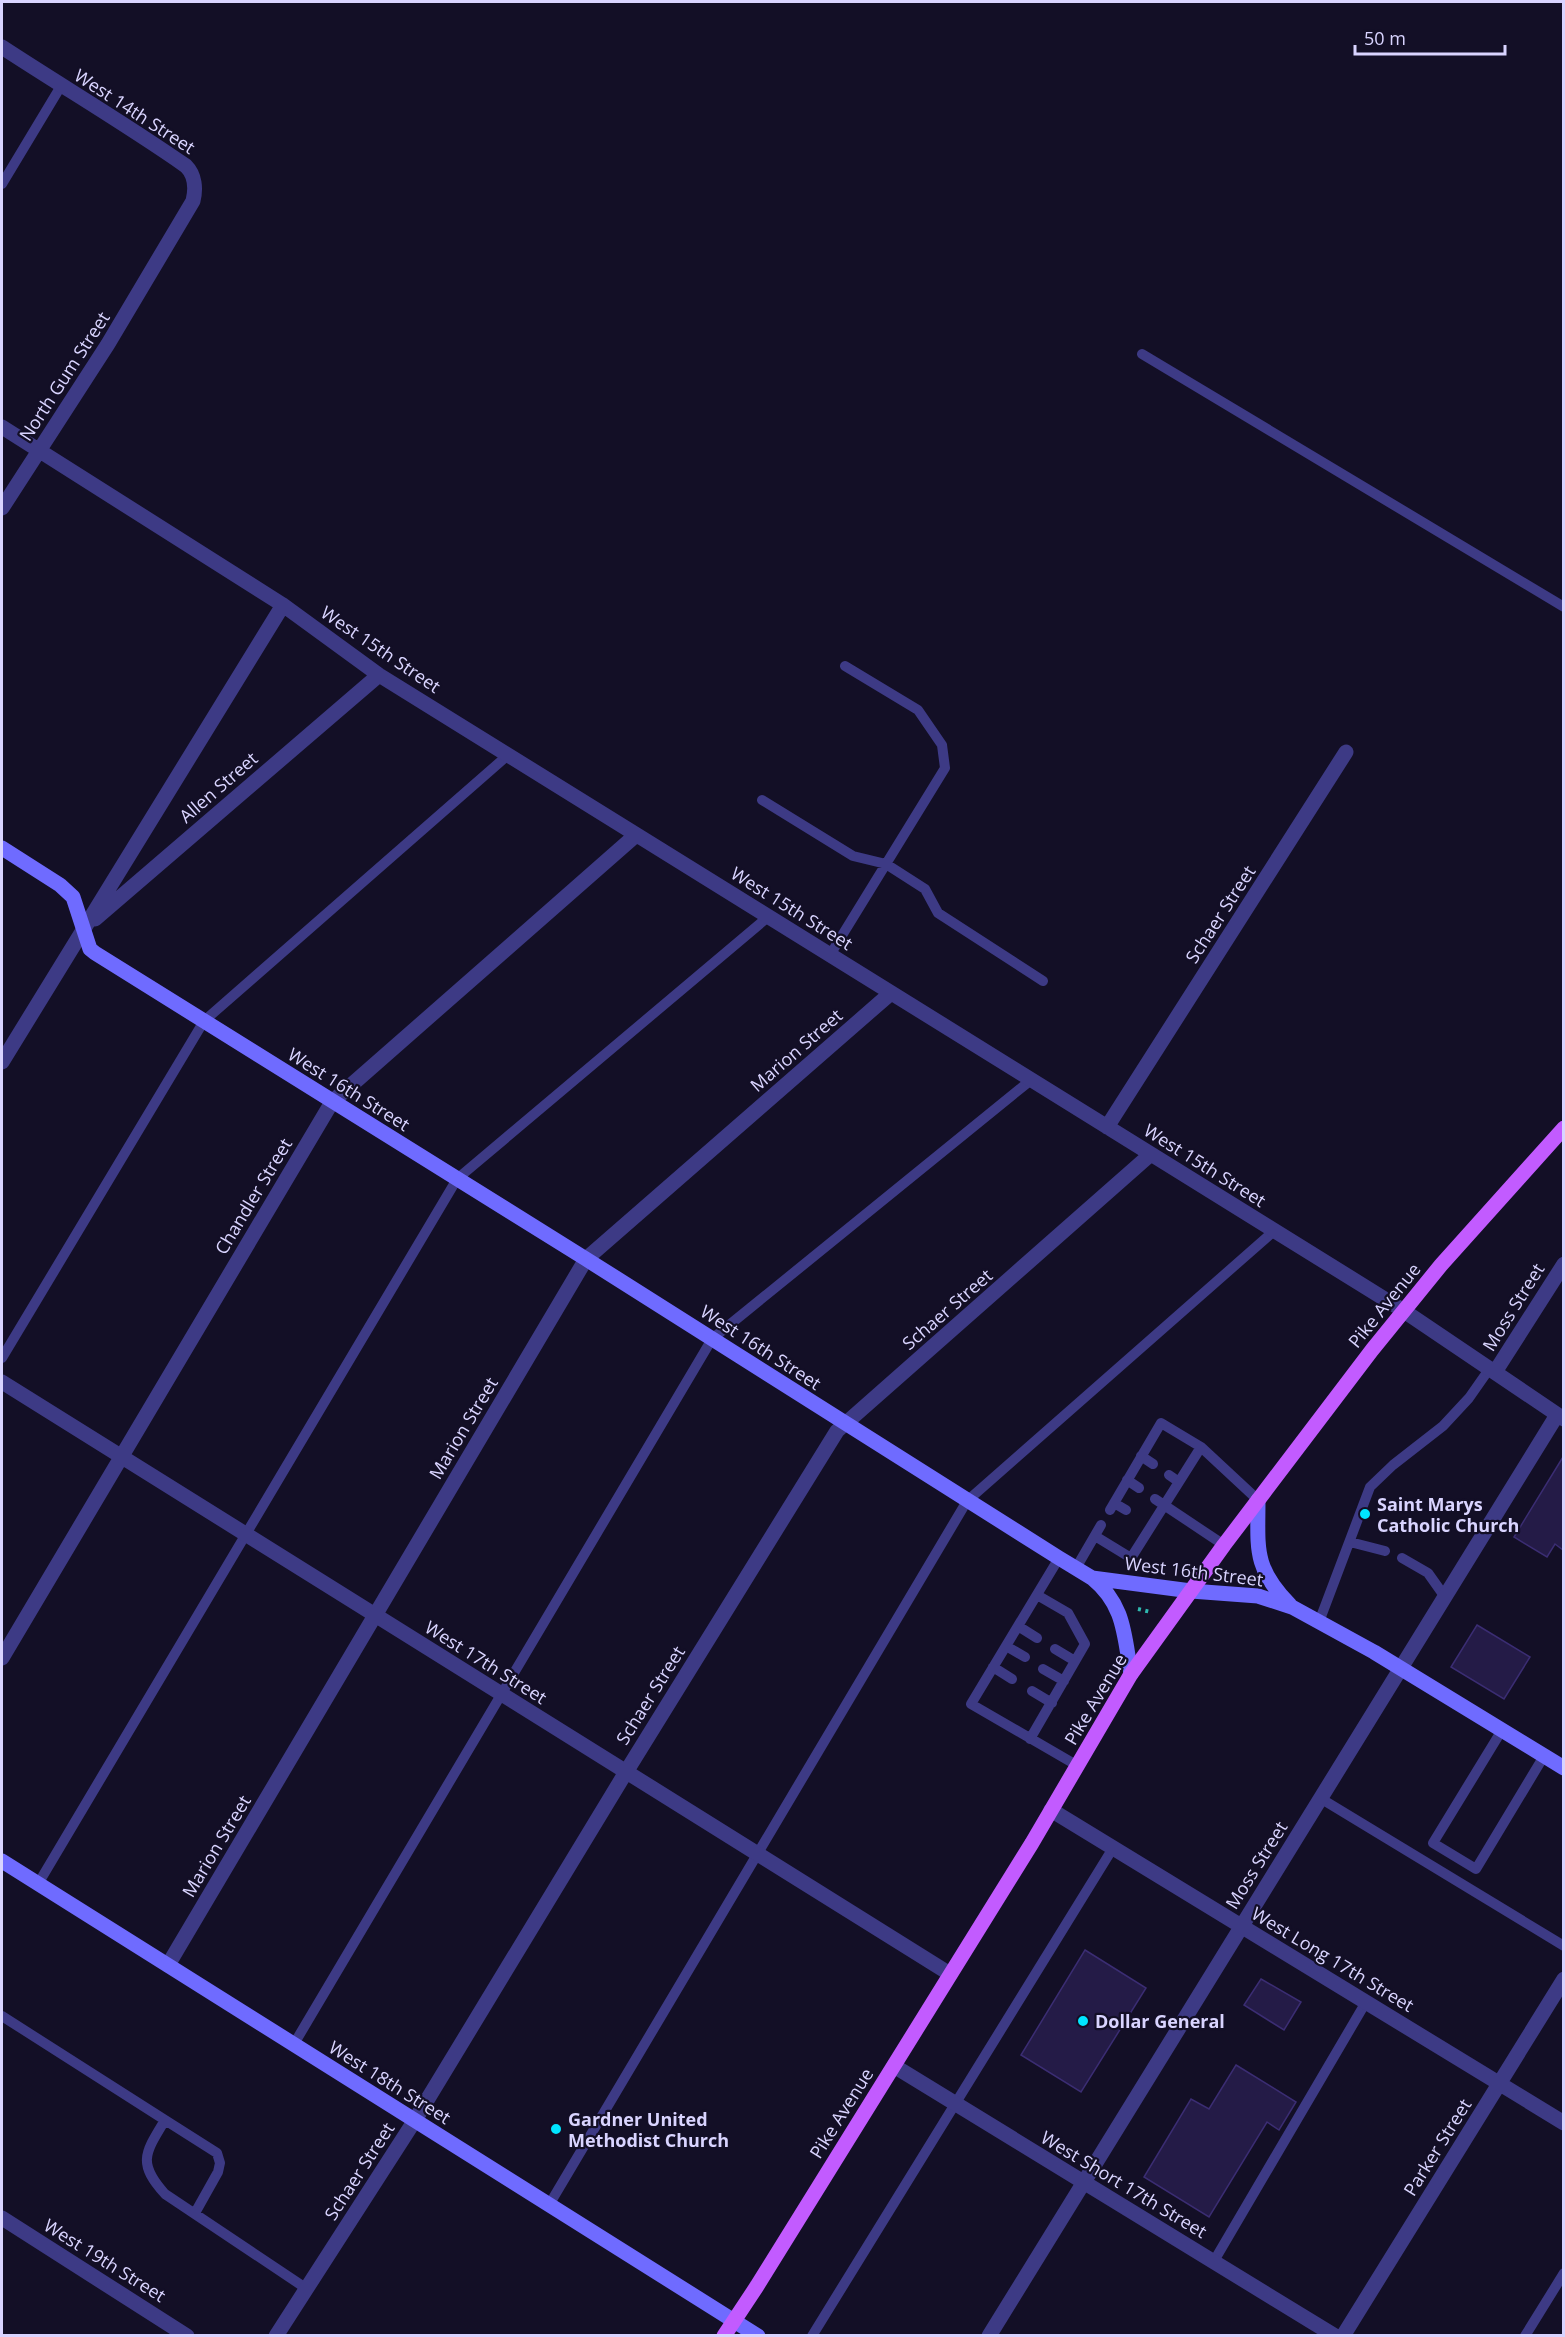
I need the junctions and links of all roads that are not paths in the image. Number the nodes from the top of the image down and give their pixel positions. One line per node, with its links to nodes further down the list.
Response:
1 (2, 47): 2 (street, West 14th Street)
2 (60, 86): 3 (lane); 4 (street, West 14th Street)
3 (2, 184)
4 (157, 263): 7 (street, North Gum Street)
5 (1142, 354): 10 (lane)
6 (2, 427): 7 (street, West 15th Street)
7 (39, 451): 8 (street, North Gum Street); 9 (street, West 15th Street)
8 (2, 508)
9 (283, 605): 12 (street, West 15th Street); 20 (street, Allen Street)
10 (1563, 607)
11 (844, 666): 18 (lane)
12 (379, 675): 14 (street, West 15th Street); 20 (street, Allen Street)
13 (1346, 752): 28 (street, Schaer Street)
14 (508, 755): 16 (street, West 15th Street); 24 (lane)
15 (762, 800): 18 (lane)
16 (636, 835): 19 (street, West 15th Street); 27 (street, Chandler Street)
17 (2, 848): 20 (street, West 16th Street)
18 (886, 864): 21 (lane); 22 (lane)
19 (768, 917): 21 (street, West 15th Street); 31 (lane)
20 (83, 928): 24 (street, West 16th Street); 25 (street, Allen Street)
21 (830, 955): 23 (street, West 15th Street)
22 (1043, 981)
23 (891, 993): 26 (street, West 15th Street); 33 (street, Marion Street)
24 (204, 1021): 27 (street, West 16th Street); 37 (lane)
25 (2, 1062)
26 (1031, 1080): 28 (street, West 15th Street); 36 (lane)
27 (332, 1101): 31 (street, West 16th Street); 43 (street, Chandler Street)
28 (1107, 1127): 30 (street, West 15th Street)
29 (1563, 1128): 35 (main road, Pike Avenue)
30 (1151, 1154): 32 (street, West 15th Street); 41 (street, Schaer Street)
31 (457, 1179): 33 (street, West 16th Street); 55 (lane)
32 (1274, 1231): 35 (street, West 15th Street); 51 (lane)
33 (586, 1259): 36 (street, West 16th Street); 68 (street, Marion Street)
34 (1563, 1264): 38 (street, Moss Street)
35 (1404, 1311): 38 (street, West 15th Street); 50 (main road, Pike Avenue)
36 (712, 1339): 41 (street, West 16th Street); 84 (lane)
37 (2, 1358)
38 (1492, 1370): 40 (street, West 15th Street); 57 (lane)
39 (2, 1382): 43 (street, West 17th Street)
40 (1560, 1417): 66 (street, Moss Street)
41 (845, 1424): 51 (street, West 16th Street); 91 (street, Schaer Street)
42 (1201, 1448): 44 (lane); 48 (lane); 50 (lane)
43 (121, 1456): 55 (street, West 17th Street); 75 (street, Chandler Street)
44 (1141, 1456): 45 (lane); 47 (lane)
45 (1153, 1464)
46 (1169, 1475): 48 (lane)
47 (1127, 1480): 49 (lane); 53 (lane)
48 (1179, 1482): 52 (lane)
49 (1139, 1488)
50 (1258, 1500): 58 (main road, Pike Avenue); 67 (street)
51 (967, 1501): 60 (street, West 16th Street); 95 (lane)
52 (1160, 1502): 56 (lane); 58 (lane)
53 (1126, 1510)
54 (1101, 1525): 56 (lane)
55 (245, 1534): 68 (street, West 17th Street); 97 (lane)
56 (1095, 1536): 62 (lane)
57 (1350, 1542): 59 (lane); 69 (lane)
58 (1224, 1545): 64 (main road, Pike Avenue)
59 (1385, 1551)
60 (1059, 1558): 62 (street, West 16th Street); 65 (lane)
61 (1402, 1558): 66 (lane)
62 (1076, 1568): 63 (street, West 16th Street)
63 (1092, 1578): 64 (street, West 16th Street); 80 (street)
64 (1191, 1591): 67 (street, West 16th Street); 80 (main road, Pike Avenue)
65 (1037, 1594): 70 (lane); 76 (lane)
66 (1444, 1597): 78 (street, Moss Street)
67 (1292, 1607): 69 (street, West 16th Street)
68 (375, 1615): 84 (street, West 17th Street); 100 (street, Marion Street)
69 (1319, 1622): 78 (street, West 16th Street)
70 (1018, 1626): 71 (lane); 72 (lane)
71 (1037, 1638)
72 (1006, 1646): 74 (lane); 77 (lane)
73 (1055, 1649): 76 (lane)
74 (1025, 1657)
75 (2, 1658)
76 (1075, 1661): 82 (lane)
77 (993, 1667): 81 (lane); 87 (lane)
78 (1400, 1668): 86 (street, West 16th Street); 92 (street, Moss Street)
79 (1043, 1669): 82 (lane)
80 (1131, 1674): 89 (main road, Pike Avenue)
81 (1012, 1679)
82 (1064, 1681): 85 (lane)
83 (1032, 1691): 85 (lane)
84 (501, 1694): 91 (street, West 17th Street); 105 (lane)
85 (1052, 1703): 87 (lane)
86 (1502, 1730): 88 (street, West 16th Street); 88 (lane)
87 (1030, 1739): 89 (lane)
88 (1544, 1756): 90 (street, West 16th Street)
89 (1078, 1766): 93 (main road, Pike Avenue)
90 (1563, 1768)
91 (626, 1772): 95 (street, West 17th Street); 110 (street, Schaer Street)
92 (1320, 1798): 98 (street, Moss Street); 99 (lane)
93 (1052, 1810): 94 (street, West Long 17th Street); 101 (main road, Pike Avenue)
94 (1113, 1848): 98 (street, West Long 17th Street); 108 (lane)
95 (757, 1854): 101 (street, West 17th Street); 113 (lane)
96 (2, 1861): 97 (street, West 18th Street)
97 (38, 1884): 100 (street, West 18th Street)
98 (1242, 1926): 103 (street, West Long 17th Street); 112 (street, Moss Street)
99 (1563, 1946)
100 (168, 1965): 105 (street, West 18th Street)
101 (950, 1974): 106 (main road, Pike Avenue)
102 (1563, 1979): 107 (street, Parker Street)
103 (1366, 2002): 107 (street, West Long 17th Street); 116 (lane)
104 (2, 2016): 109 (lane)
105 (294, 2044): 110 (street, West 18th Street)
106 (894, 2066): 108 (street, West Short 17th Street); 119 (main road, Pike Avenue)
107 (1499, 2083): 111 (street, West Long 17th Street); 127 (street, Parker Street)
108 (956, 2104): 112 (street, West Short 17th Street); 124 (lane)
109 (165, 2120): 114 (lane); 114 (lane)
110 (415, 2120): 113 (street, West 18th Street); 118 (street, Schaer Street)
111 (1563, 2123)
112 (1084, 2182): 116 (street, West Short 17th Street); 125 (street, Moss Street)
113 (549, 2205): 119 (street, West 18th Street)
114 (195, 2213): 118 (lane)
115 (2, 2218): 120 (street, West 19th Street)
116 (1214, 2261): 126 (street, West Short 17th Street)
117 (1563, 2273): 128 (lane)
118 (307, 2289): 121 (street, Schaer Street)
119 (735, 2321): 122 (main road, Pike Avenue); 123 (street, West 18th Street)
120 (187, 2336)
121 (276, 2336)
122 (724, 2336)
123 (758, 2336)
124 (812, 2336)
125 (989, 2336)
126 (1335, 2336)
127 (1343, 2336)
128 (1525, 2336)

